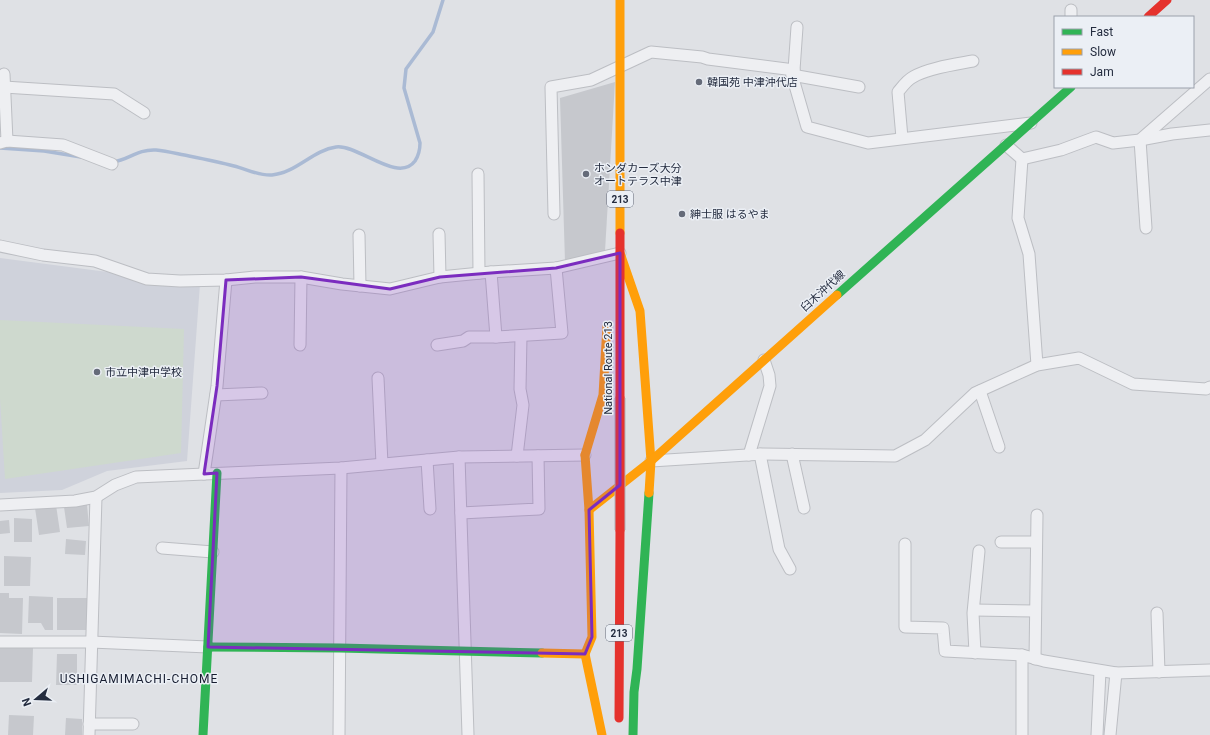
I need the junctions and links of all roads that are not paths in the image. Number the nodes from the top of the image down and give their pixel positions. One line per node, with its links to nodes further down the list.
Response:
1 (620, 0): 6 (main road, National Route 213 / 213)
2 (1167, 0): 3 (main road)
3 (1149, 16)
4 (797, 27): 7 (street)
5 (974, 61): 16 (street)
6 (620, 66): 7 (street); 23 (street); 28 (main road, National Route 213 / 213)
7 (793, 72): 10 (street); 16 (street)
8 (4, 74): 11 (street)
9 (1210, 79): 17 (street)
10 (860, 86)
11 (4, 87): 13 (street); 18 (street)
12 (1070, 88): 14 (main road, 臼木沖代線)
13 (144, 113)
14 (1031, 123): 16 (street); 19 (main road, 臼木沖代線)
15 (1210, 130): 17 (street)
16 (902, 138)
17 (1140, 140): 20 (street); 24 (street)
18 (4, 142): 21 (street)
19 (1006, 145): 20 (street); 42 (main road, 臼木沖代線)
20 (1022, 159): 43 (street)
21 (112, 164)
22 (478, 174): 31 (street)
23 (554, 214)
24 (1146, 228)
25 (439, 234): 34 (street)
26 (359, 235): 36 (street)
27 (0, 246): 35 (street)
28 (620, 253): 29 (street); 32 (main road); 57 (main road); 93 (main road, National Route 213 / 213, bridge)
29 (556, 268): 30 (street); 38 (street)
30 (491, 272): 31 (street); 39 (street)
31 (479, 273): 34 (street)
32 (612, 274)
33 (301, 277): 35 (street); 36 (street); 40 (street)
34 (440, 277): 36 (street)
35 (226, 280): 48 (street)
36 (360, 286)
37 (607, 318): 52 (main road)
38 (521, 336): 39 (street); 53 (street)
39 (496, 337): 41 (street)
40 (300, 345)
41 (437, 345)
42 (764, 360): 50 (street); 57 (main road, 臼木沖代線)
43 (1037, 365): 45 (street); 46 (street)
44 (378, 378): 58 (street)
45 (1210, 387)
46 (980, 391): 49 (street); 51 (street)
47 (262, 393): 48 (street)
48 (216, 395): 61 (street)
49 (999, 447)
50 (754, 454): 51 (street); 57 (street); 75 (street)
51 (792, 454): 64 (street)
52 (585, 455): 54 (street); 66 (main road)
53 (517, 456): 54 (street); 55 (street)
54 (538, 456): 67 (street)
55 (459, 457): 56 (street); 67 (street)
56 (427, 460): 58 (street); 65 (street)
57 (651, 461): 66 (main road, 臼木沖代線); 99 (main road)
58 (382, 464): 59 (street)
59 (341, 468): 60 (street); 82 (street)
60 (217, 473): 61 (street); 74 (main road)
61 (204, 474): 62 (street)
62 (96, 497): 63 (street); 80 (street)
63 (0, 505)
64 (804, 508)
65 (430, 509)
66 (589, 510): 85 (main road)
67 (461, 513): 83 (street)
68 (1037, 515): 70 (street)
69 (1001, 542): 70 (street)
70 (1036, 542): 77 (street)
71 (905, 544): 84 (street)
72 (162, 548): 74 (street)
73 (979, 550): 76 (street)
74 (213, 552): 81 (main road)
75 (790, 569)
76 (974, 610): 77 (street); 84 (street)
77 (1035, 611): 87 (street)
78 (1157, 613): 90 (street)
79 (0, 642): 80 (street)
80 (91, 642): 81 (street); 94 (street)
81 (208, 647): 82 (main road); 95 (main road)
82 (340, 648): 83 (main road); 96 (street)
83 (465, 651): 85 (main road); 97 (street)
84 (975, 653): 86 (street)
85 (585, 654): 98 (main road)
86 (1022, 655): 87 (street); 100 (street)
87 (1035, 659): 89 (street)
88 (1210, 670): 90 (street)
89 (1100, 671): 91 (street); 101 (street)
90 (1158, 672): 91 (street)
91 (1116, 673): 102 (street)
92 (133, 724): 94 (street)
93 (619, 727)
94 (89, 730)
95 (203, 735)
96 (339, 735)
97 (468, 735)
98 (602, 735)
99 (632, 735)
100 (1022, 735)
101 (1097, 735)
102 (1110, 735)

